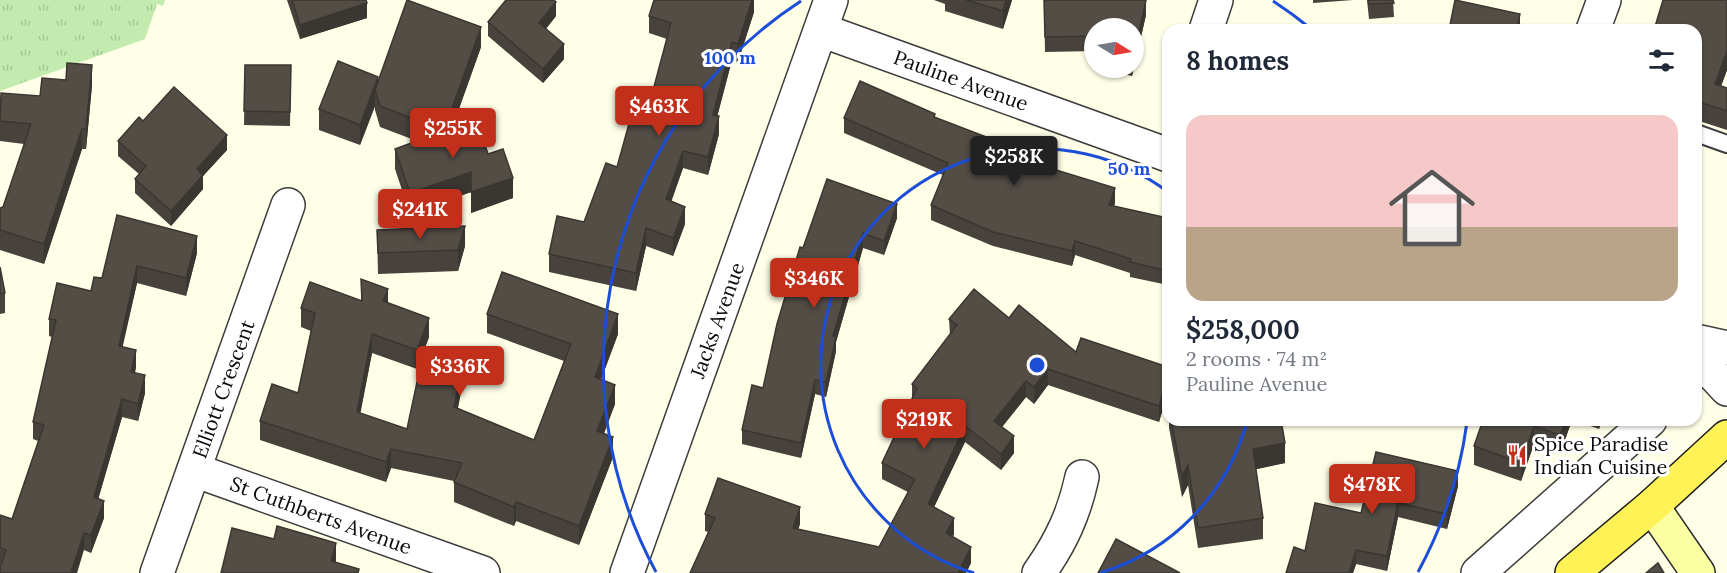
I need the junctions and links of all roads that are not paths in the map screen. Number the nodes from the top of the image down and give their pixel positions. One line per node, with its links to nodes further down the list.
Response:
1 (1216, 0): 4 (street)
2 (1604, 0): 5 (street)
3 (826, 15): 8 (street, Pauline Avenue); 17 (street, Jacks Avenue)
4 (1208, 24)
5 (1595, 24)
6 (1702, 135): 7 (lane)
7 (1727, 144)
8 (1162, 146)
9 (288, 205): 12 (street, Elliott Crescent)
10 (1643, 426): 19 (street)
11 (1727, 437): 14 (main road)
12 (194, 470): 15 (street, Elliott Crescent); 16 (street, St Cuthberts Avenue)
13 (1082, 477): 18 (street)
14 (1652, 506): 20 (main road); 21 (main road)
15 (157, 573)
16 (483, 573)
17 (627, 573)
18 (1039, 573)
19 (1478, 573)
20 (1572, 573)
21 (1698, 573)

